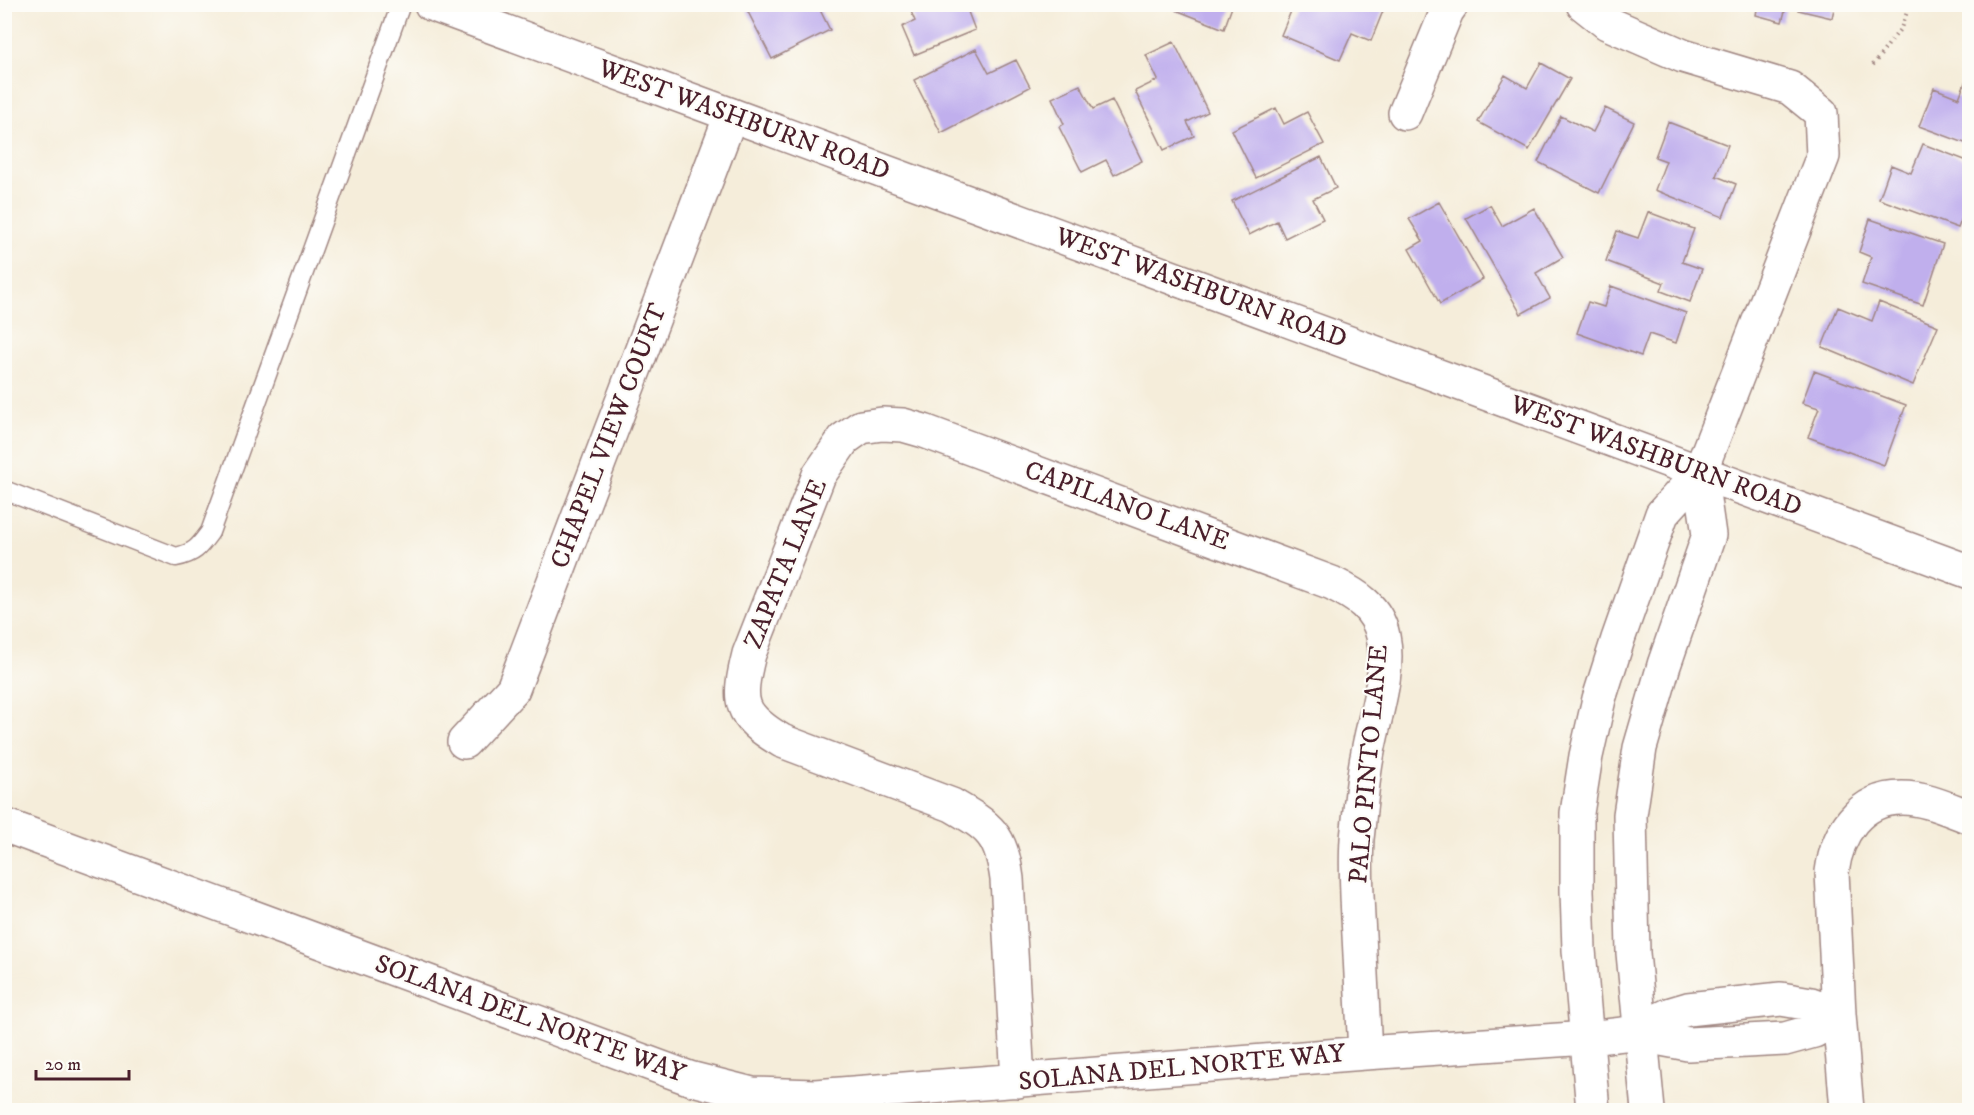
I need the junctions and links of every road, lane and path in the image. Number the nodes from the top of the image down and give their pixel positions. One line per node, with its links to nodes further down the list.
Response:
1 (401, 4): 11 (lane)
2 (431, 4): 8 (street, WEST WASHBURN ROAD)
3 (1452, 4): 7 (street)
4 (1583, 4): 10 (street)
5 (1910, 4): 6 (path)
6 (1873, 65)
7 (1405, 113)
8 (731, 115): 10 (street, WEST WASHBURN ROAD); 14 (street, CHAPEL VIEW COURT)
9 (861, 427): 13 (street, CAPILANO LANE); 20 (street, ZAPATA LANE)
10 (1700, 472): 12 (street, WEST WASHBURN ROAD); 18 (street); 18 (street)
11 (4, 490)
12 (1970, 572)
13 (1379, 620): 19 (street, PALO PINTO LANE)
14 (464, 742)
15 (1970, 817): 17 (street)
16 (4, 825): 20 (street, SOLANA DEL NORTE WAY)
17 (1839, 1014): 18 (street); 23 (street)
18 (1615, 1035): 19 (street, SOLANA DEL NORTE WAY); 21 (street); 22 (street)
19 (1365, 1053): 20 (street, SOLANA DEL NORTE WAY)
20 (1018, 1081)
21 (1593, 1110)
22 (1648, 1110)
23 (1847, 1110)

